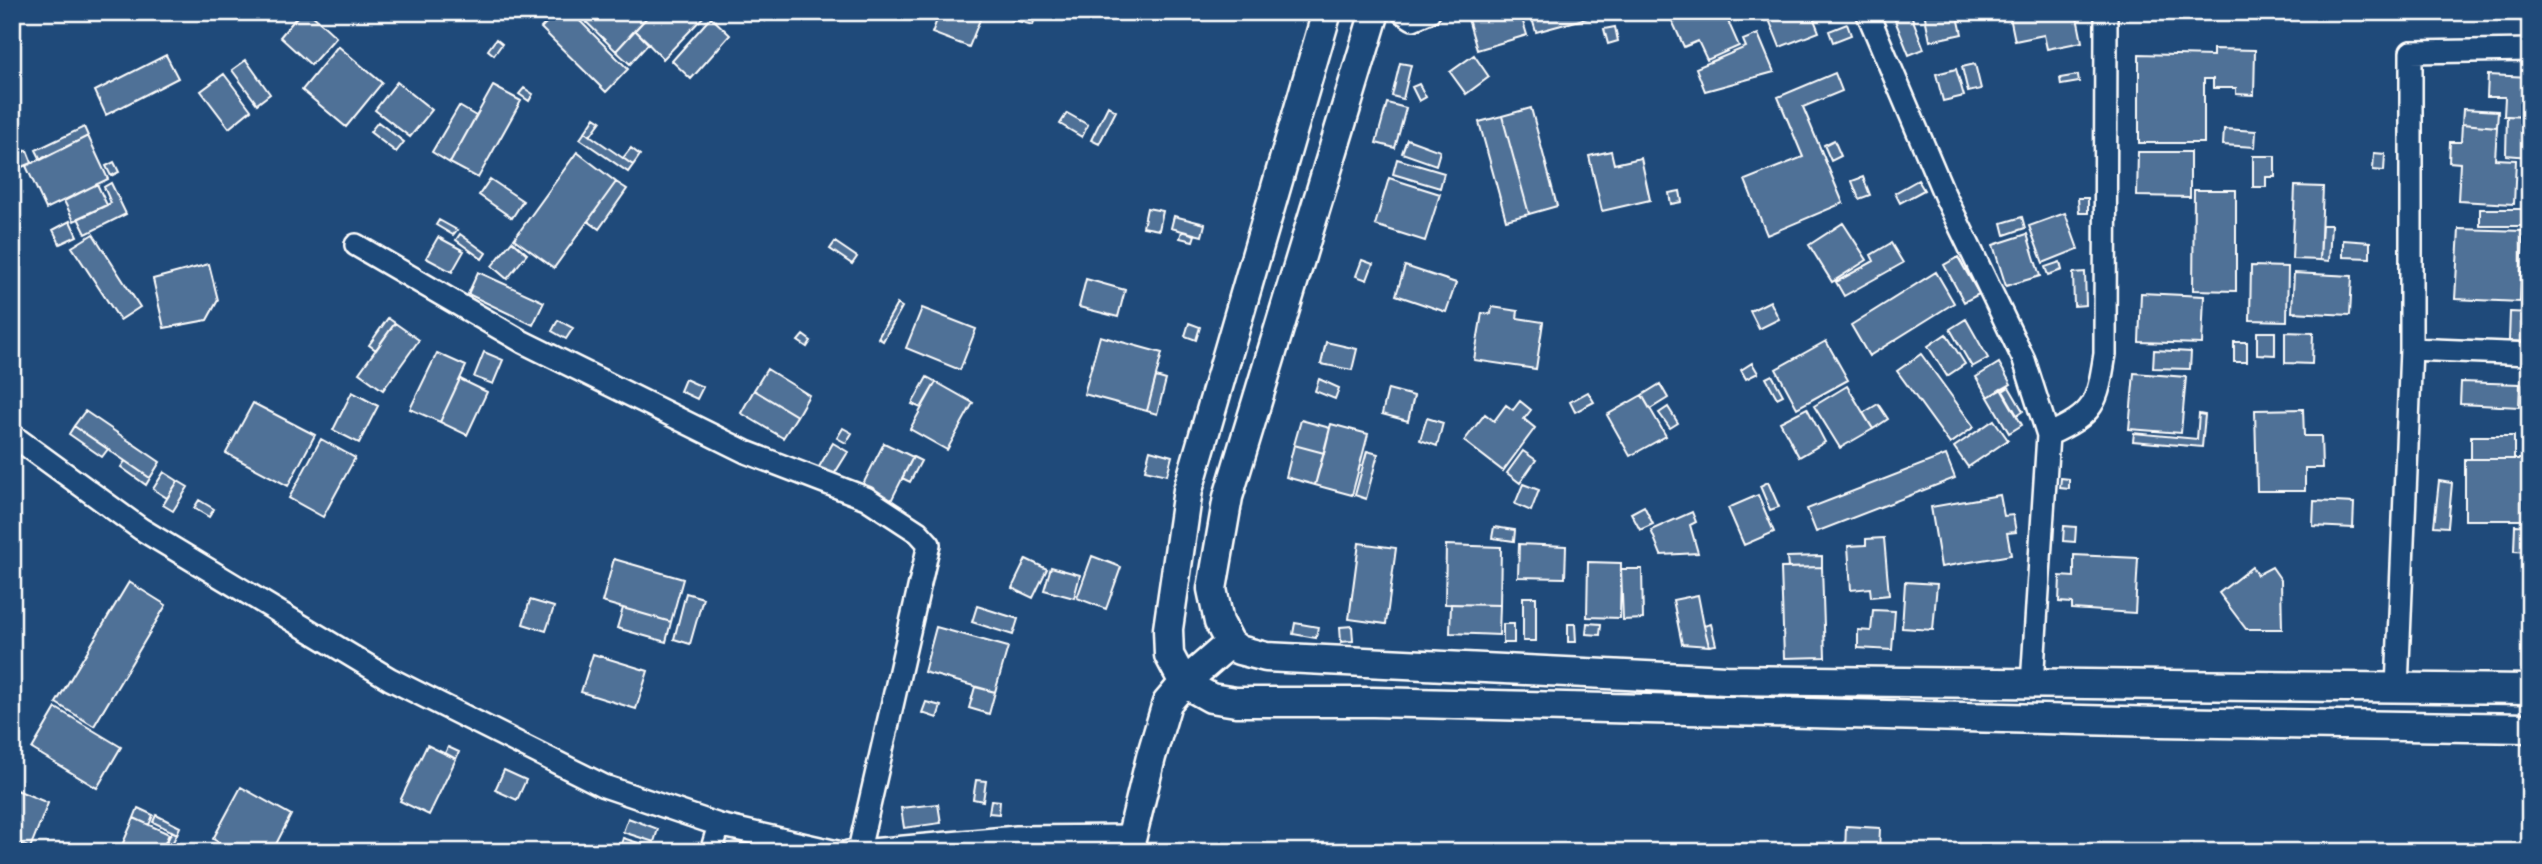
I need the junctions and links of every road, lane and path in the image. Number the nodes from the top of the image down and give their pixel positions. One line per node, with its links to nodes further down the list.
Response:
1 (1327, 12): 14 (street)
2 (1375, 12): 13 (street)
3 (1402, 12): 4 (street)
4 (1429, 12)
5 (1867, 12): 12 (street)
6 (2106, 12): 12 (street)
7 (2530, 50): 9 (street)
8 (356, 244): 21 (street)
9 (2412, 349): 10 (street); 16 (street)
10 (2530, 354)
11 (12, 435): 19 (street)
12 (2048, 435): 15 (street)
13 (1230, 643): 14 (street); 15 (street)
14 (1185, 683): 18 (street); 20 (street)
15 (2032, 684): 16 (street)
16 (2397, 688): 17 (street)
17 (2530, 689)
18 (2530, 728)
19 (719, 825): 22 (street); 23 (street)
20 (1130, 844): 21 (street)
21 (854, 851)
22 (711, 852)
23 (837, 852)

